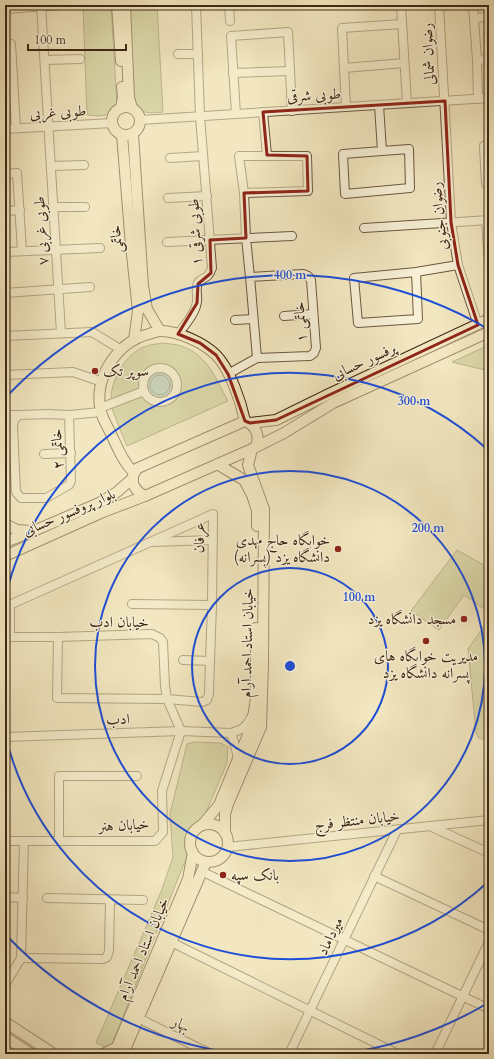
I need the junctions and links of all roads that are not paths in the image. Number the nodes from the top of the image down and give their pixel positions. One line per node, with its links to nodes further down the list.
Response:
1 (61, 5): 9 (street)
2 (117, 5): 33 (main road)
3 (125, 5): 34 (main road)
4 (196, 5): 17 (street, طوبی شرقی ۱)
5 (229, 5): 13 (street)
6 (400, 5): 14 (street)
7 (440, 5): 29 (street, رضوان شمالی)
8 (473, 5): 12 (street)
9 (41, 6): 10 (street); 20 (street, طوبی غربی ۷)
10 (5, 9)
11 (489, 17): 12 (street)
12 (475, 18): 21 (street)
13 (230, 21)
14 (402, 24): 22 (street); 23 (street)
15 (8, 44): 26 (street)
16 (178, 54): 17 (street)
17 (198, 54): 38 (street, طوبی شرقی ۱)
18 (80, 59): 20 (street)
19 (489, 59): 21 (street)
20 (45, 60): 41 (street, طوبی غربی ۷)
21 (477, 60): 28 (street)
22 (404, 63): 23 (street); 30 (street)
23 (344, 68): 32 (street)
24 (290, 70): 25 (street); 25 (street); 35 (street)
25 (233, 73): 37 (street)
26 (9, 81): 42 (street)
27 (489, 98): 28 (street, طوبی شرقی)
28 (478, 99): 29 (street, طوبی شرقی)
29 (445, 101): 30 (street, طوبی شرقی); 63 (street, رضوان جنوبی)
30 (406, 103): 31 (street, طوبی شرقی)
31 (380, 105): 32 (street, طوبی شرقی); 47 (street)
32 (346, 107): 35 (street, طوبی شرقی)
33 (121, 108): 34 (main road); 40 (main road)
34 (132, 108): 39 (main road)
35 (292, 110): 36 (street, طوبی شرقی)
36 (263, 112): 37 (street, طوبی شرقی); 48 (street)
37 (236, 114): 38 (street, طوبی شرقی)
38 (200, 116): 39 (street, طوبی شرقی); 49 (street, طوبی شرقی ۱)
39 (140, 120): 44 (main road)
40 (112, 123): 41 (street, طوبی غربی); 45 (main road)
41 (49, 126): 42 (street, طوبی غربی); 52 (street, طوبی غربی ۷)
42 (16, 128): 43 (street, طوبی غربی)
43 (5, 129)
44 (133, 134): 45 (main road); 86 (main road, خاتمی)
45 (122, 135): 91 (main road, خاتمی)
46 (489, 146): 54 (street)
47 (382, 151): 47 (street)
48 (267, 155): 55 (street); 55 (street)
49 (203, 156): 50 (street); 56 (street, طوبی شرقی ۱)
50 (170, 158)
51 (84, 165): 52 (street)
52 (51, 166): 58 (street, طوبی غربی ۷)
53 (5, 174): 60 (street)
54 (489, 184)
55 (244, 193): 66 (street)
56 (207, 196): 57 (street); 67 (street, طوبی شرقی ۱)
57 (168, 198)
58 (54, 207): 59 (street); 70 (street, طوبی غربی ۷)
59 (85, 207)
60 (20, 210): 61 (street); 71 (street)
61 (5, 211)
62 (488, 220): 63 (street); 73 (street)
63 (451, 222): 64 (street); 74 (street, رضوان جنوبی)
64 (364, 228)
65 (292, 236): 66 (street)
66 (246, 238): 67 (street); 76 (street)
67 (210, 240): 68 (street); 89 (street, طوبی شرقی ۱)
68 (167, 242)
69 (100, 248): 70 (street)
70 (56, 249): 71 (street); 78 (street, طوبی غربی ۷)
71 (22, 251): 72 (street)
72 (5, 252)
73 (489, 264)
74 (458, 266): 75 (street); 85 (street, رضوان جنوبی)
75 (416, 272): 75 (street)
76 (250, 277): 80 (street, خاتمی ۱); 82 (street)
77 (90, 287): 78 (street)
78 (58, 290): 79 (street); 88 (street, طوبی غربی ۷)
79 (5, 293)
80 (313, 314): 81 (street); 93 (street, خاتمی ۱)
81 (284, 316)
82 (253, 319): 83 (street); 93 (street)
83 (235, 320)
84 (489, 320): 85 (main road, پرفسور حسابی)
85 (478, 325): 102 (main road, پرفسور حسابی)
86 (160, 331): 89 (main road); 91 (main road)
87 (489, 332): 103 (main road, پرفسور حسابی)
88 (61, 333): 90 (street); 92 (street)
89 (178, 334): 94 (main road)
90 (5, 336)
91 (134, 340): 92 (main road)
92 (120, 349): 96 (main road)
93 (257, 358): 94 (street, خاتمی ۱)
94 (228, 374): 102 (main road)
95 (5, 375): 96 (street)
96 (102, 382): 98 (main road)
97 (144, 391): 97 (street); 98 (street, خاتمی ۲)
98 (101, 410): 100 (street, خاتمی ۲); 109 (main road)
99 (5, 415): 101 (street)
100 (69, 415): 101 (street, خاتمی ۲); 104 (street, خاتمی ۲)
101 (19, 416): 104 (street, خاتمی ۲)
102 (247, 422): 103 (main road); 109 (main road, پرفسور حسابی)
103 (254, 448): 106 (main road, پرفسور حسابی); 107 (main road)
104 (71, 453): 105 (street)
105 (44, 454)
106 (217, 464): 108 (main road, خیابان استاد احمد آرام); 110 (main road, بلوار پروفسور حسابی)
107 (248, 465): 108 (main road); 136 (main road, خیابان استاد احمد آرام)
108 (236, 475): 126 (main road, خیابان استاد احمد آرام)
109 (133, 476): 110 (main road); 112 (main road, بلوار پروفسور حسابی)
110 (145, 496): 117 (main road, بلوار پروفسور حسابی)
111 (5, 524): 112 (main road)
112 (36, 530): 114 (main road, بلوار پروفسور حسابی)
113 (213, 540): 115 (street); 115 (street, عرفان); 119 (street, عرفان)
114 (5, 541): 116 (main road)
115 (148, 542): 120 (street, عرفان)
116 (5, 546)
117 (5, 556)
118 (132, 604): 119 (street)
119 (212, 605): 124 (street, عرفان)
120 (7, 606): 121 (street)
121 (8, 637): 122 (street, خیابان ادب)
122 (58, 637): 125 (street, خیابان ادب); 125 (street)
123 (183, 660): 124 (street)
124 (210, 661): 125 (street, عرفان)
125 (167, 699): 127 (street, خیابان ادب)
126 (255, 712): 128 (street); 130 (main road, خیابان استاد احمد آرام)
127 (181, 731): 128 (street, ادب); 129 (street, ادب); 139 (street, خیابان هنر)
128 (231, 733): 130 (street)
129 (5, 736)
130 (238, 762): 133 (main road, خیابان استاد احمد آرام)
131 (137, 776): 139 (street)
132 (489, 820): 134 (street, خیابان منتظر فرج)
133 (203, 824): 136 (main road); 141 (main road)
134 (431, 827): 135 (street, خیابان منتظر فرج); 142 (street)
135 (396, 830): 140 (street, خیابان منتظر فرج); 144 (street, میرداماد)
136 (226, 833): 140 (main road)
137 (5, 841): 138 (street, خیابان هنر)
138 (24, 841): 139 (street, خیابان هنر); 146 (street)
139 (59, 841)
140 (228, 847): 143 (main road)
141 (193, 853): 143 (main road); 162 (main road, خیابان استاد احمد آرام)
142 (489, 853)
143 (204, 867): 151 (street); 152 (main road, خیابان استاد احمد آرام)
144 (374, 876): 150 (street); 151 (street, میرداماد)
145 (5, 897): 146 (street)
146 (23, 898): 154 (street)
147 (47, 898): 148 (street)
148 (110, 900): 149 (street); 154 (street)
149 (143, 900)
150 (489, 930)
151 (344, 940): 156 (street); 158 (street, میرداماد)
152 (171, 942): 158 (street); 159 (main road, خیابان استاد احمد آرام)
153 (489, 942): 156 (street)
154 (21, 958): 155 (street)
155 (5, 986)
156 (463, 996): 157 (street); 169 (street)
157 (489, 1009)
158 (310, 1011): 167 (street, میرداماد); 168 (street)
159 (138, 1018): 162 (main road, خیابان استاد احمد آرام); 166 (street, بهار)
160 (5, 1022): 164 (main road)
161 (5, 1037): 163 (main road)
162 (118, 1052): 165 (main road)
163 (31, 1054)
164 (54, 1054)
165 (103, 1054)
166 (211, 1054)
167 (289, 1054)
168 (398, 1054)
169 (435, 1054)

